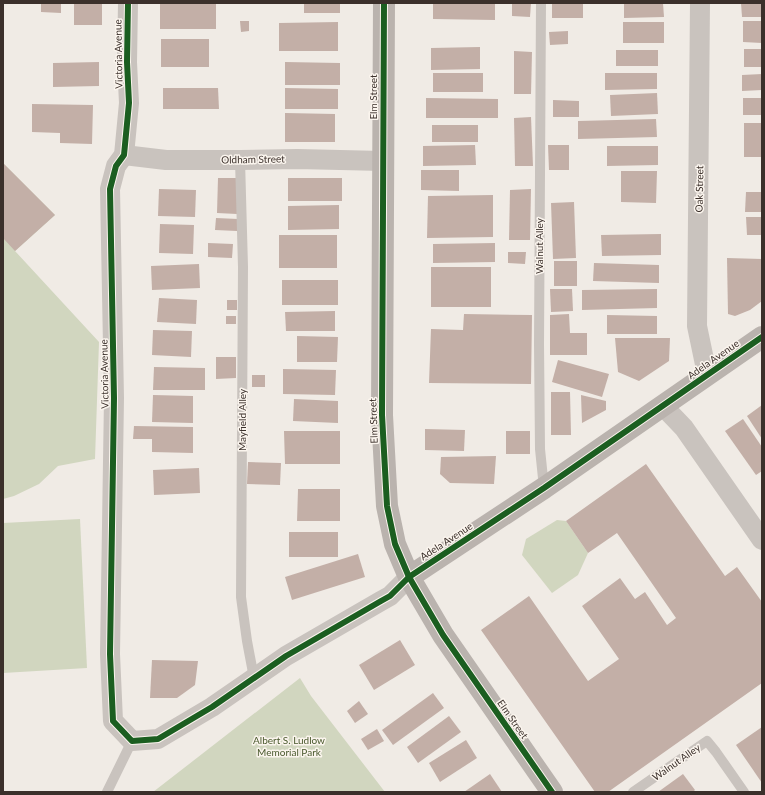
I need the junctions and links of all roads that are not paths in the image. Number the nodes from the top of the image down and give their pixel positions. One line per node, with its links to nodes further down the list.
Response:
1 (128, 3): 5 (street, Victoria Avenue)
2 (384, 3): 7 (main road, Elm Street)
3 (541, 3): 11 (lane, Walnut Alley)
4 (700, 3): 9 (street, Oak Street)
5 (124, 154): 6 (street, Oldham Street); 15 (street, Victoria Avenue)
6 (240, 160): 7 (street, Oldham Street); 14 (lane, Mayfield Alley)
7 (383, 161): 13 (main road, Elm Street)
8 (762, 337): 9 (main road, Adela Avenue)
9 (707, 374): 10 (main road, Adela Avenue)
10 (663, 406): 11 (main road, Adela Avenue); 12 (street)
11 (544, 488): 13 (main road, Adela Avenue)
12 (761, 536)
13 (409, 576): 14 (street, Adela Avenue); 17 (main road, Elm Street)
14 (254, 678): 15 (street, Adela Avenue)
15 (132, 741): 16 (lane)
16 (107, 792)
17 (552, 792)
18 (633, 792): 19 (lane, Walnut Alley)
19 (744, 792)

